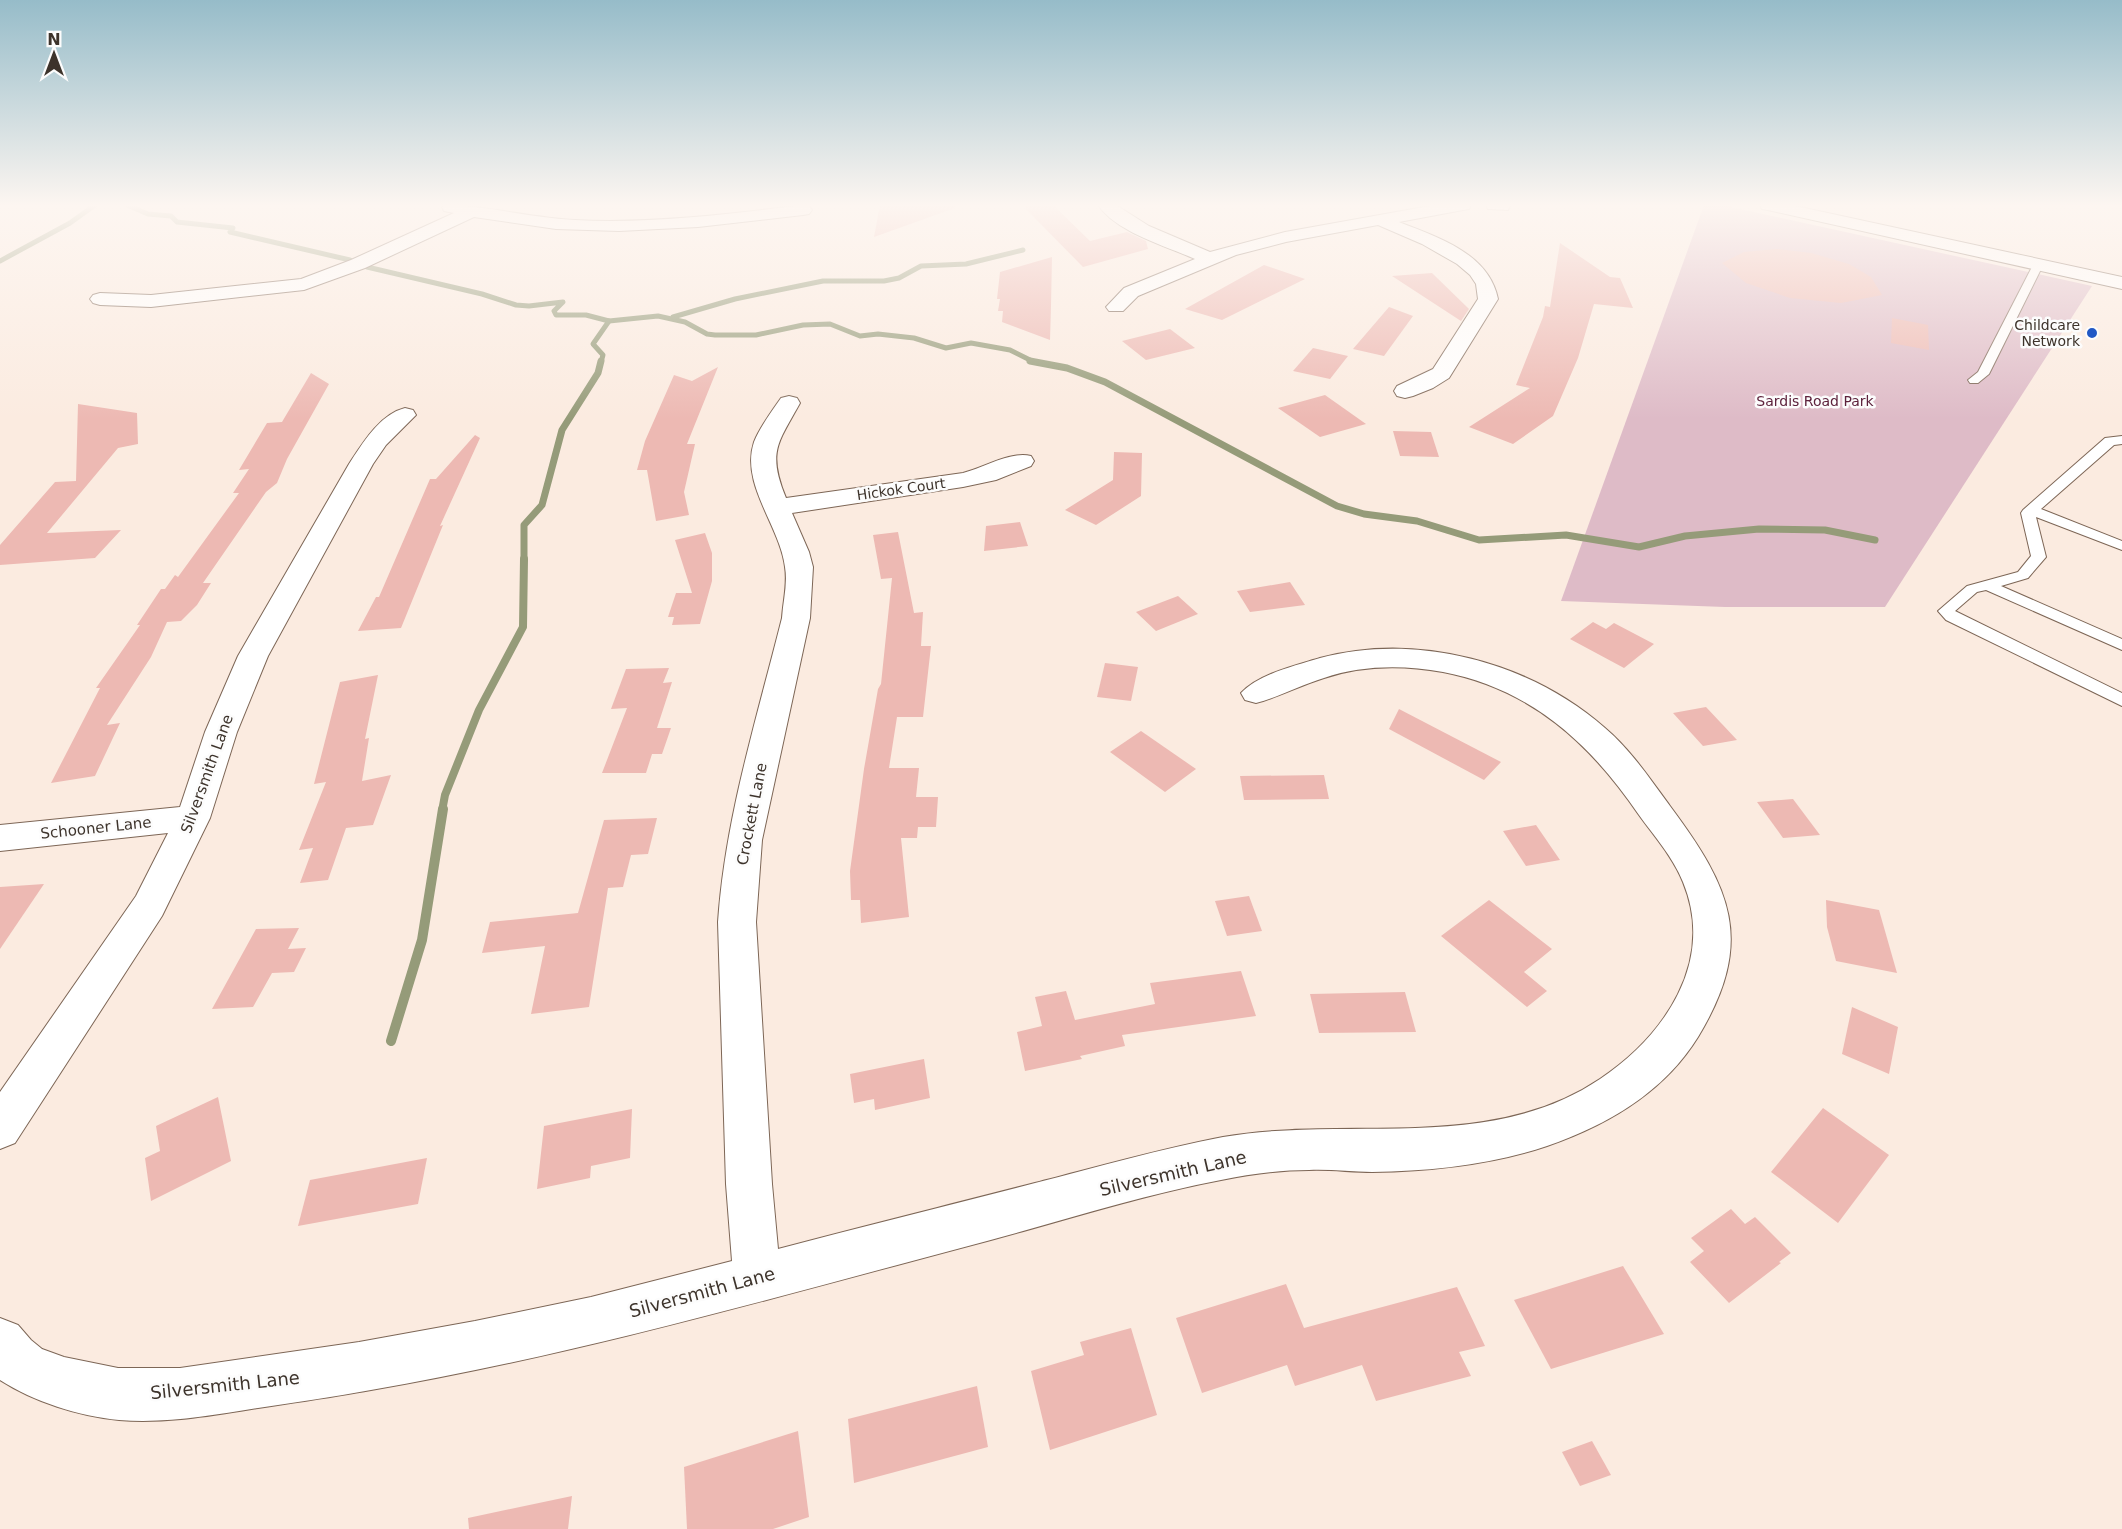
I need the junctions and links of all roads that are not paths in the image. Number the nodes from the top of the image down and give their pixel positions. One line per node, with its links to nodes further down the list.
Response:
1 (325, 276): 7 (street)
2 (1168, 276): 8 (street)
3 (1482, 276): 10 (street)
4 (2032, 276): 9 (lane)
5 (2091, 276): 6 (street)
6 (2122, 283)
7 (100, 299)
8 (1116, 307)
9 (1974, 380)
10 (1405, 391)
11 (789, 403): 15 (street, Crockett Lane)
12 (405, 415): 22 (street, Silversmith Lane)
13 (2122, 440): 16 (lane)
14 (1022, 461): 15 (street, Hickok Court)
15 (778, 507): 25 (street, Crockett Lane)
16 (2031, 510): 17 (lane); 18 (lane)
17 (2122, 546)
18 (1987, 585): 19 (lane); 21 (lane)
19 (2122, 645)
20 (1256, 693): 25 (street, Silversmith Lane)
21 (2122, 700)
22 (193, 818): 23 (street, Schooner Lane); 24 (street, Silversmith Lane)
23 (0, 838)
24 (0, 1129)
25 (757, 1277): 26 (street, Silversmith Lane)
26 (0, 1342)

